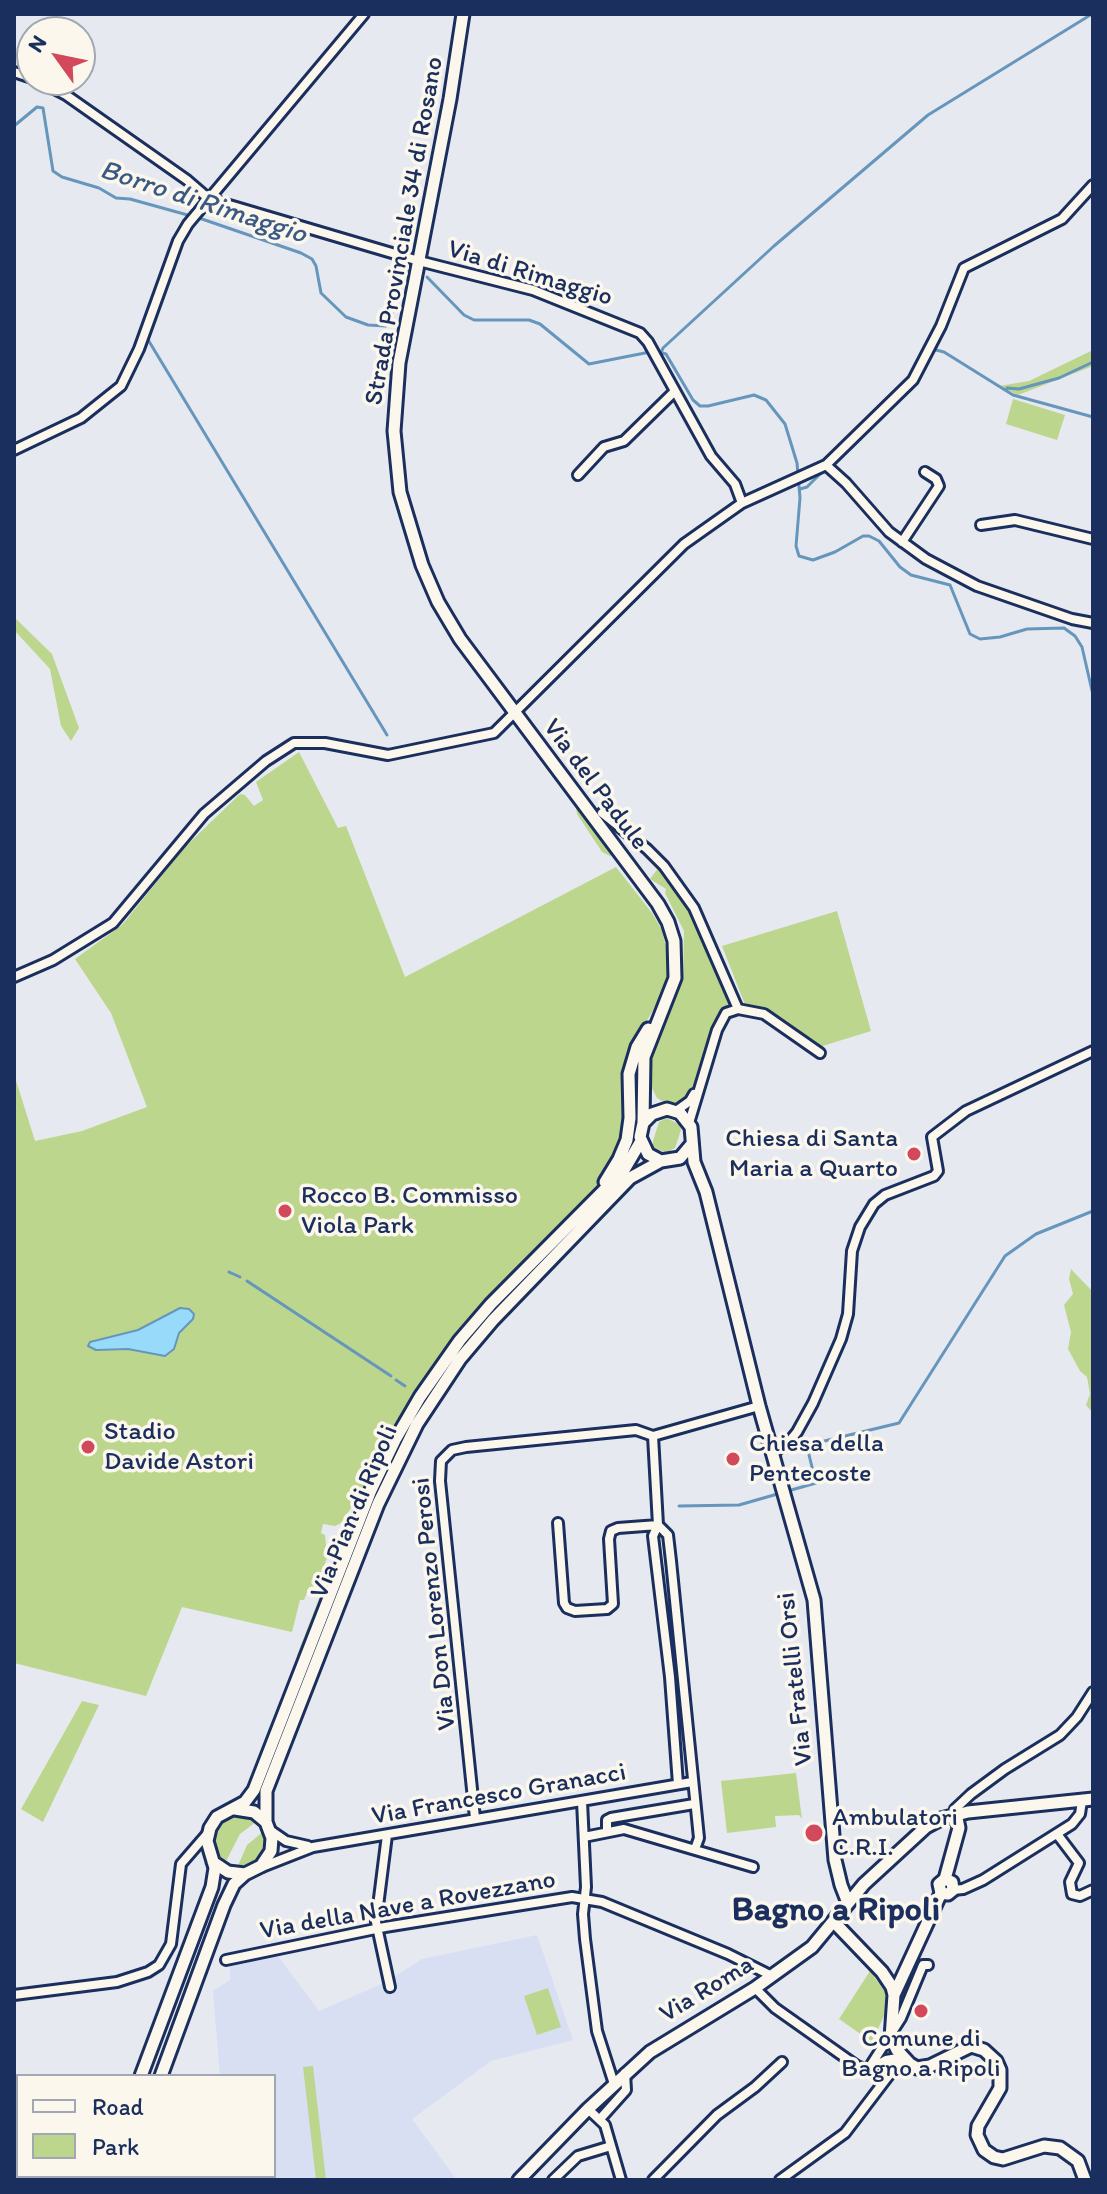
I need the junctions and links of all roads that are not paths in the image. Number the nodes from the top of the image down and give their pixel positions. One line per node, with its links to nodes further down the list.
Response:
1 (364, 14): 5 (street)
2 (463, 14): 6 (main road, Strada Provinciale 34 di Rosano)
3 (67, 96): 5 (street, Via di Rimaggio)
4 (1093, 185): 9 (street)
5 (209, 199): 6 (street, Via di Rimaggio); 8 (street)
6 (418, 264): 7 (street, Via di Rimaggio); 17 (main road, Strada Provinciale 34 di Rosano)
7 (675, 391): 11 (street); 12 (street, Via di Rimaggio)
8 (14, 450)
9 (826, 465): 12 (street); 15 (street)
10 (925, 472): 15 (street)
11 (578, 475)
12 (742, 503): 17 (street)
13 (981, 525): 14 (street)
14 (1093, 539)
15 (902, 542): 16 (street)
16 (1093, 623)
17 (514, 714): 19 (street, Via del Padule); 21 (main road, Via del Padule)
18 (602, 813): 20 (street, Via del Padule)
19 (14, 977)
20 (740, 1010): 23 (street); 24 (street)
21 (661, 1013): 25 (main road, Via del Padule); 34 (main road, Via Pian di Ripoli)
22 (1093, 1051): 37 (street)
23 (820, 1053)
24 (702, 1078): 26 (street); 28 (street)
25 (642, 1085): 26 (main road); 27 (main road, Via del Padule)
26 (670, 1110): 27 (main road); 28 (main road)
27 (643, 1123): 29 (main road, Via del Padule)
28 (689, 1123): 30 (main road)
29 (641, 1141): 32 (main road); 34 (main road, Via Pian di Ripoli)
30 (691, 1145): 31 (main road); 33 (main road)
31 (676, 1160): 32 (main road); 33 (main road)
32 (661, 1161): 51 (main road, Via Pian di Ripoli)
33 (700, 1179): 35 (main road)
34 (596, 1196): 48 (main road, Via Pian di Ripoli)
35 (759, 1406): 36 (street); 37 (main road)
36 (653, 1436): 39 (street); 50 (street, Via Don Lorenzo Perosi)
37 (773, 1453): 66 (main road, Via Fratelli Orsi)
38 (558, 1523): 39 (street)
39 (658, 1525): 40 (street); 41 (street)
40 (680, 1676): 41 (street); 43 (street)
41 (670, 1677): 44 (street)
42 (1093, 1692): 49 (street)
43 (692, 1782): 44 (street, Via Francesco Granacci); 47 (street)
44 (678, 1784): 46 (street, Via Francesco Granacci)
45 (1088, 1800): 49 (main road, Via Roma); 54 (street)
46 (582, 1801): 50 (street, Via Francesco Granacci); 56 (street)
47 (694, 1804): 52 (street); 58 (street)
48 (235, 1809): 51 (main road); 53 (main road, Via Pian di Ripoli)
49 (956, 1814): 63 (main road); 66 (main road, Via Roma)
50 (475, 1818): 55 (street, Via Francesco Granacci)
51 (268, 1826): 57 (street, Via Francesco Granacci); 62 (main road, Via Pian di Ripoli)
52 (607, 1830): 56 (street); 58 (street)
53 (207, 1834): 59 (street); 60 (main road)
54 (1057, 1834): 63 (street); 64 (street)
55 (387, 1835): 57 (street, Via Francesco Granacci); 68 (street)
56 (584, 1837): 65 (street)
57 (313, 1847): 62 (street, Via Francesco Granacci)
58 (695, 1849): 61 (street)
59 (189, 1853): 60 (street); 74 (street)
60 (212, 1860): 62 (main road); 81 (main road)
61 (753, 1867)
62 (251, 1872): 82 (main road, Via Pian di Ripoli)
63 (947, 1892): 75 (main road)
64 (1092, 1892)
65 (584, 1898): 68 (street, Via della Nave a Rovezzano); 71 (street, Via della Nave a Rovezzano); 83 (street)
66 (848, 1903): 67 (main road, Via Roma)
67 (834, 1922): 71 (main road, Via Roma); 75 (main road)
68 (377, 1929): 69 (street, Via della Nave a Rovezzano); 72 (street)
69 (226, 1960)
70 (928, 1965): 76 (street)
71 (772, 1976): 73 (main road, Via Roma)
72 (390, 1987)
73 (755, 1988): 79 (street); 80 (main road, Via Roma)
74 (14, 1995)
75 (894, 1995): 76 (main road)
76 (891, 2032): 77 (main road); 79 (street)
77 (903, 2057): 79 (street); 91 (street); 92 (main road)
78 (782, 2062): 90 (street)
79 (868, 2070)
80 (625, 2073): 83 (main road, Via Roma); 85 (street, Via Roma)
81 (142, 2074)
82 (162, 2074)
83 (614, 2084): 84 (main road, Via Roma)
84 (588, 2109): 85 (street); 87 (main road, Via Roma)
85 (600, 2119): 86 (street)
86 (611, 2146): 88 (street); 89 (street)
87 (519, 2180)
88 (553, 2180)
89 (621, 2180)
90 (653, 2180)
91 (780, 2180)
92 (1085, 2180)

